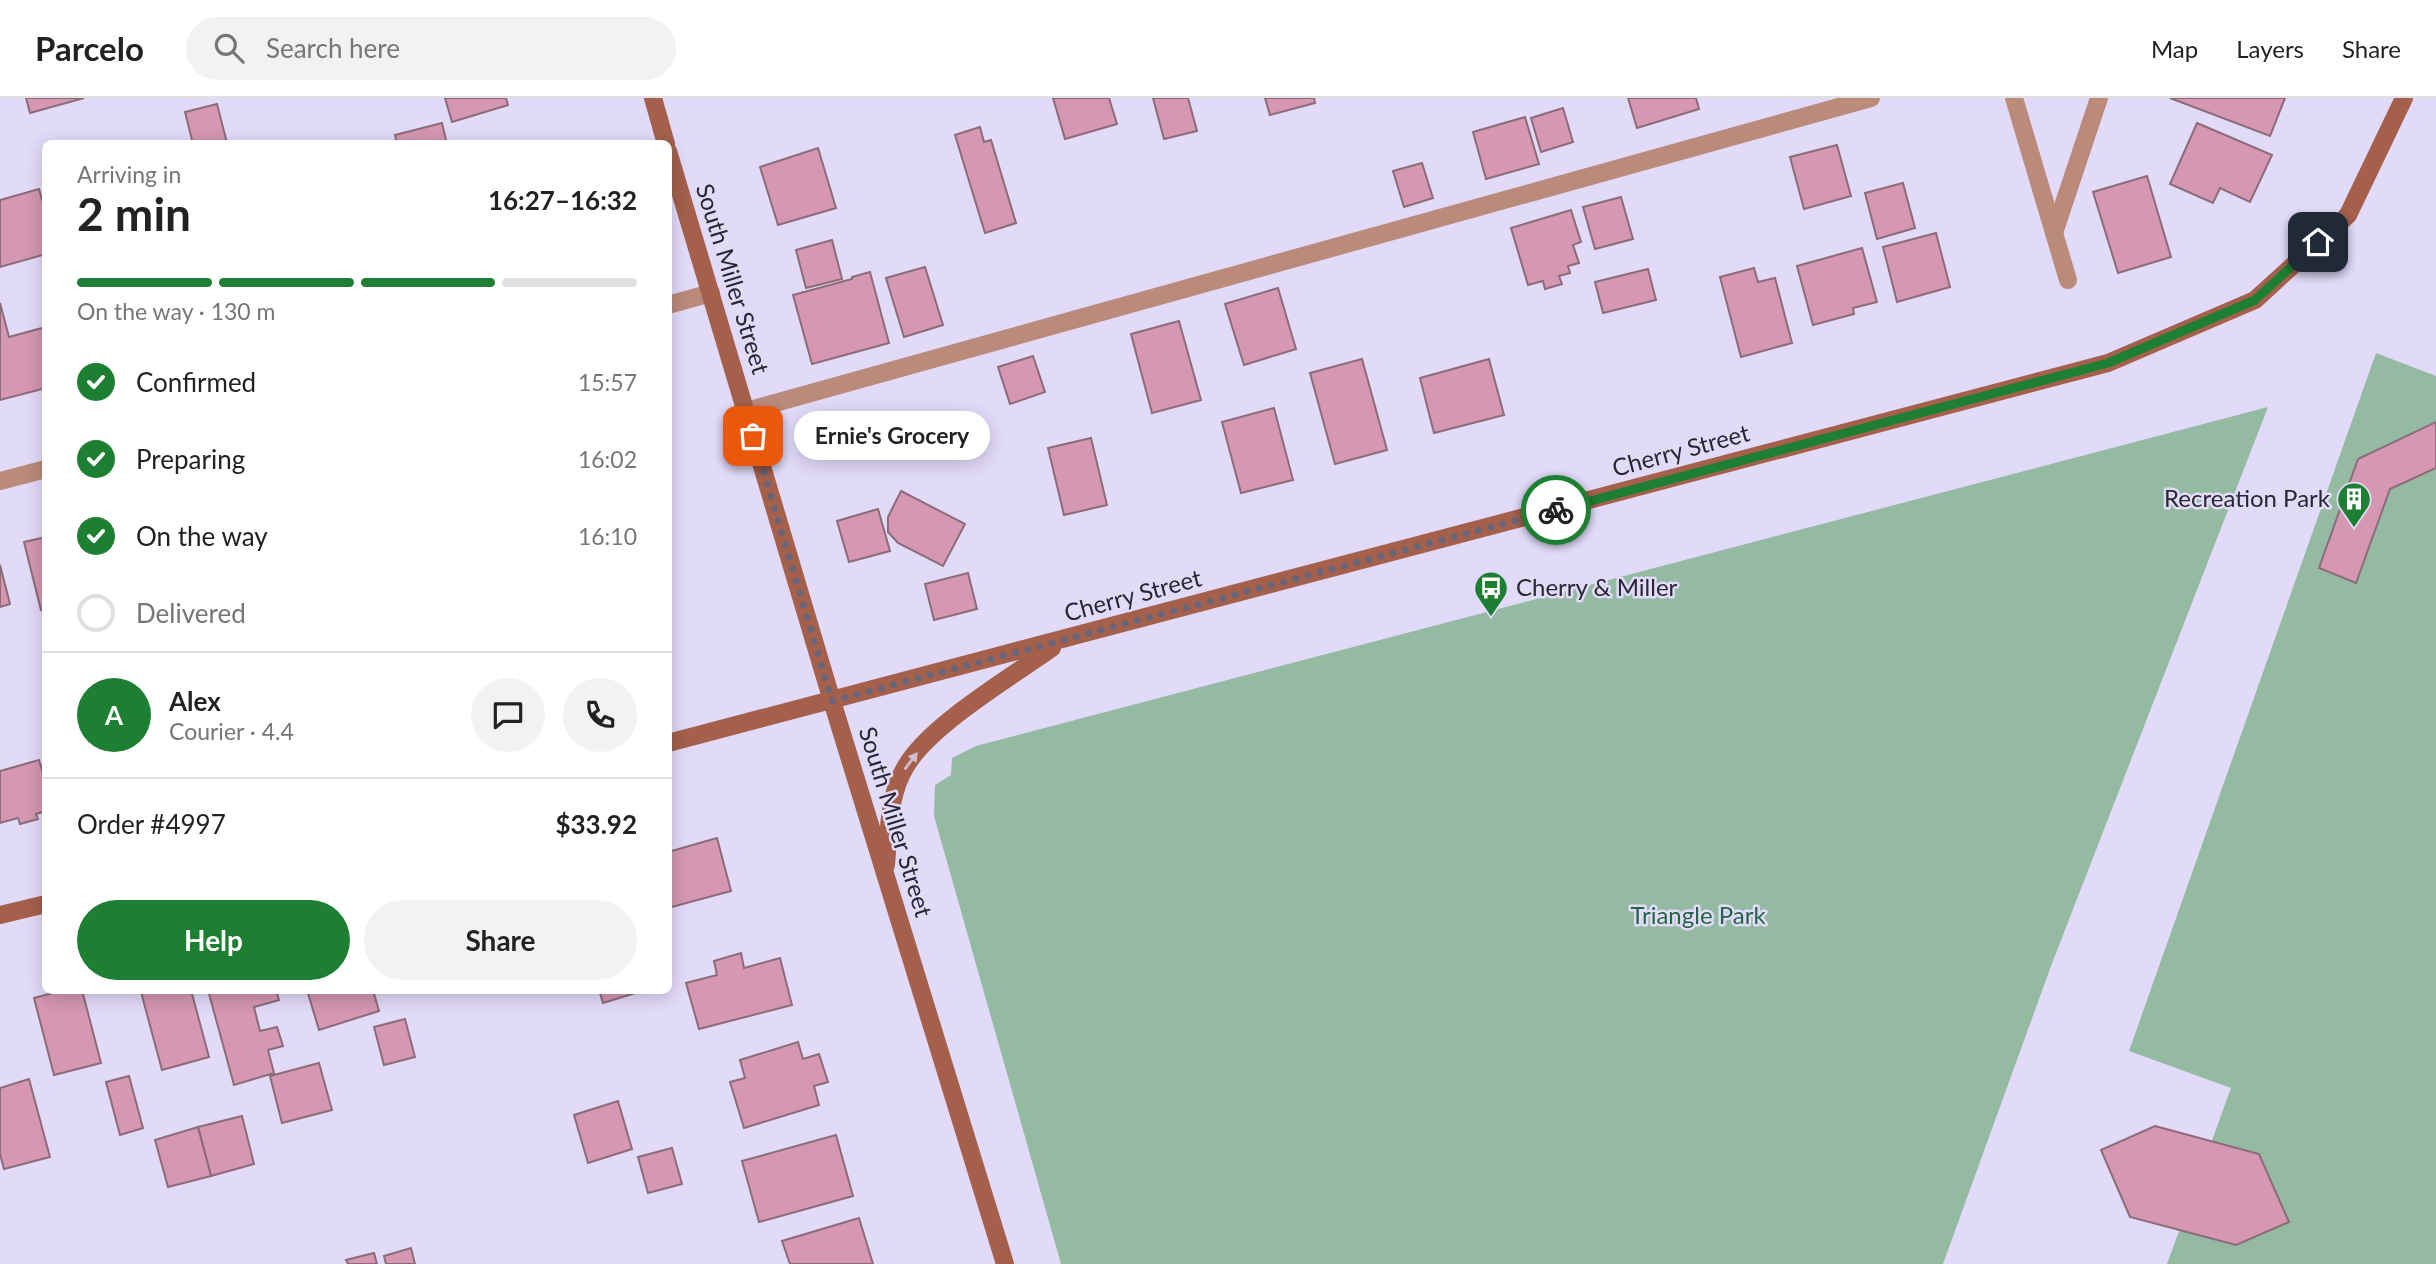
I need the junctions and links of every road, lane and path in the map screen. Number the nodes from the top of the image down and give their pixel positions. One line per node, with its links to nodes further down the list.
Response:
1 (653, 98): 6 (main road)
2 (1871, 98): 12 (street)
3 (2014, 98): 8 (street)
4 (2099, 98): 8 (street)
5 (2402, 101): 15 (main road, Cherry Street)
6 (665, 140)
7 (672, 164): 10 (main road, South Miller Street)
8 (2054, 233): 9 (street)
9 (2068, 280)
10 (711, 293): 11 (street); 12 (main road, South Miller Street)
11 (672, 304)
12 (746, 411): 16 (main road, South Miller Street)
13 (42, 470): 14 (street)
14 (0, 481)
15 (1063, 640): 16 (main road, Cherry Street); 18 (main road, one-way to 15)
16 (832, 701): 17 (main road, Cherry Street); 18 (main road, South Miller Street)
17 (672, 742)
18 (885, 873): 21 (main road, South Miller Street)
19 (42, 905): 20 (main road)
20 (0, 915)
21 (1005, 1264)

